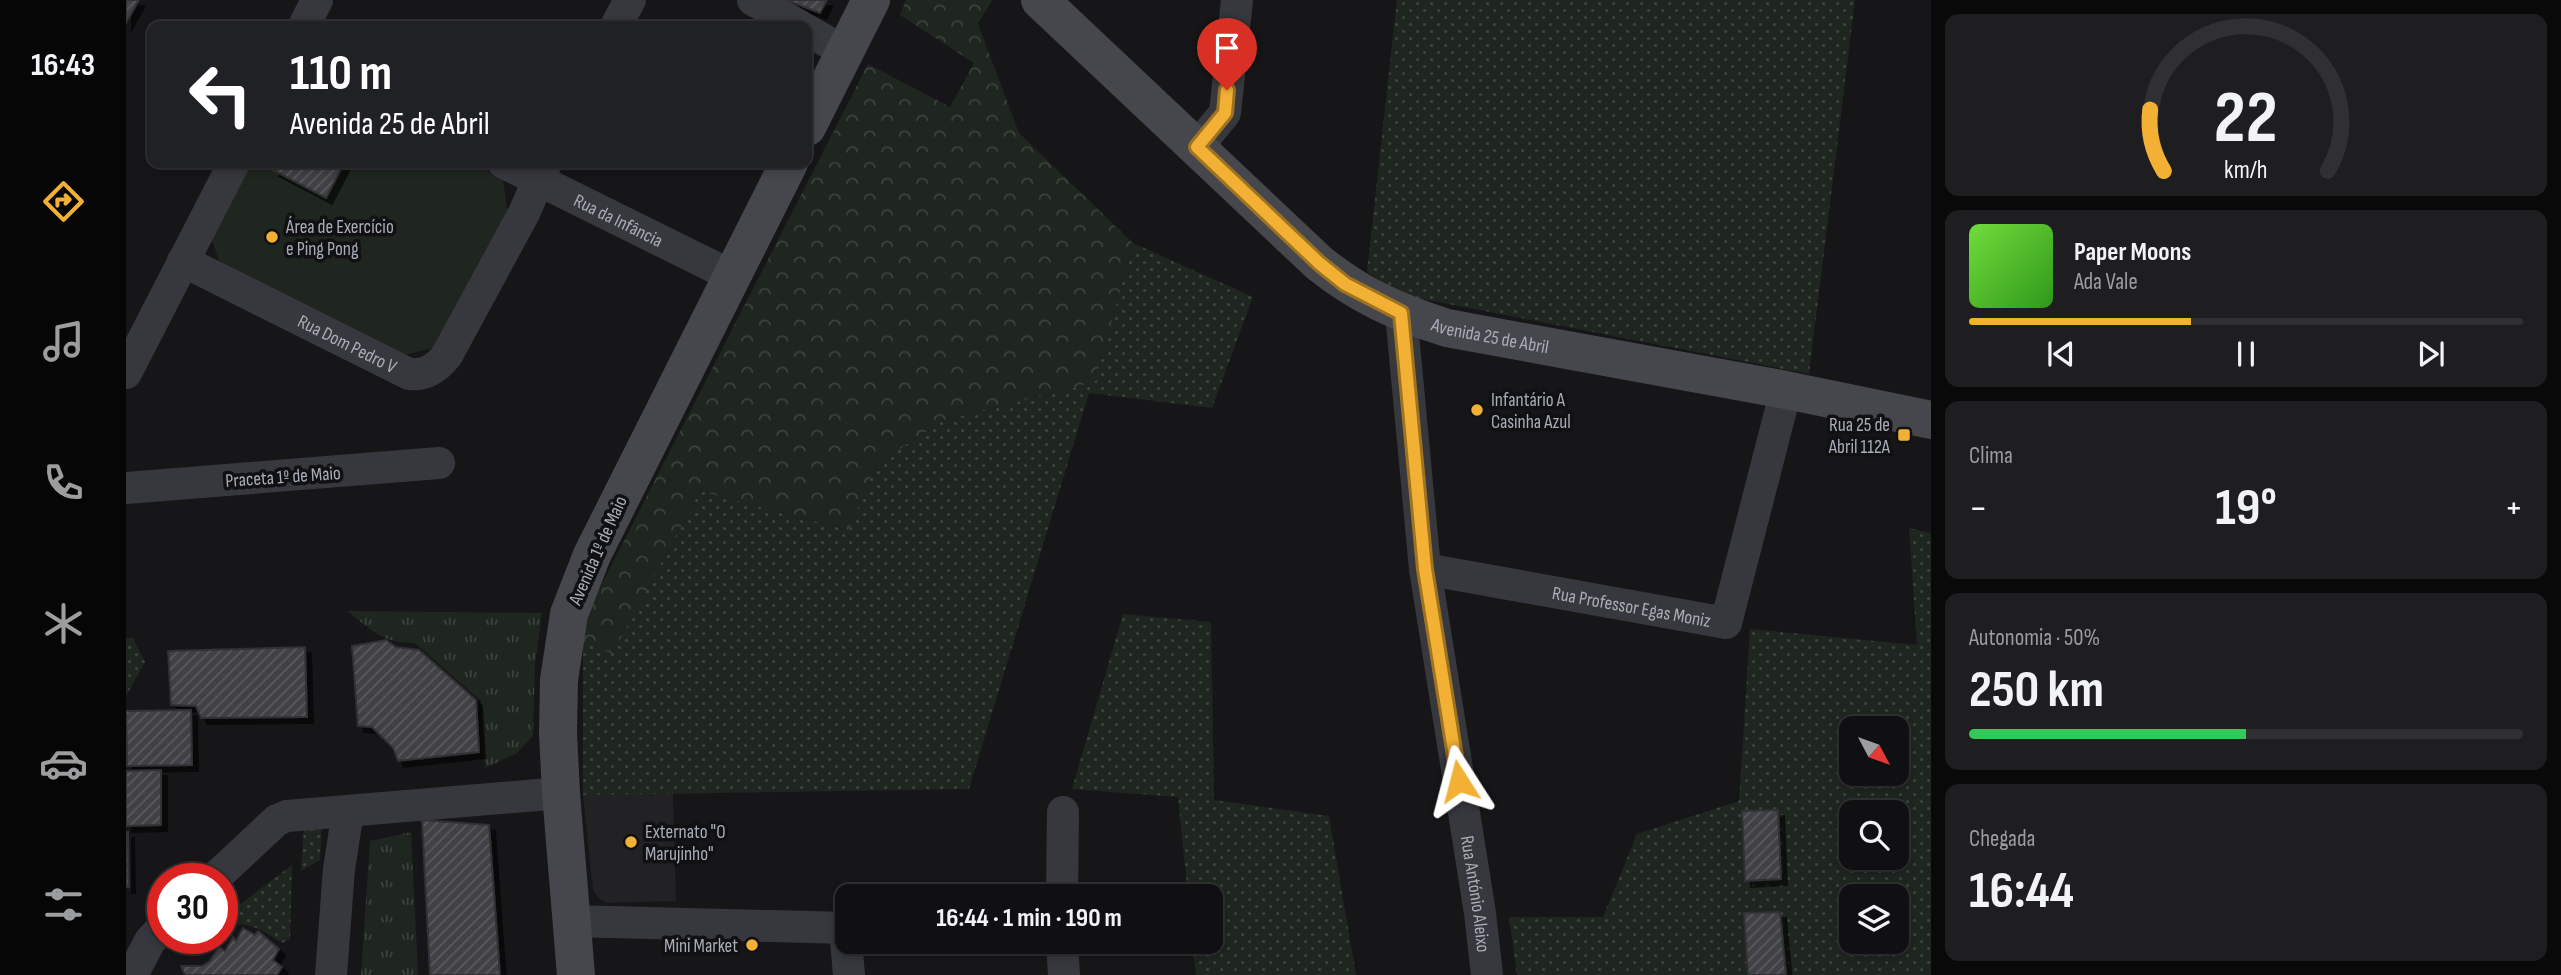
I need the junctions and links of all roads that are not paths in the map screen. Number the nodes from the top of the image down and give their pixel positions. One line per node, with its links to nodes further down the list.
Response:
1 (317, 0): 7 (street)
2 (630, 0): 8 (street)
3 (753, 0): 9 (street)
4 (871, 0): 11 (main road)
5 (1040, 0): 13 (main road, Avenida 25 de Abril)
6 (1237, 0): 13 (street)
7 (306, 21)
8 (619, 21)
9 (791, 21)
10 (812, 33): 11 (street)
11 (845, 52): 12 (main road)
12 (812, 117)
13 (1197, 147): 19 (main road, Avenida 25 de Abril)
14 (231, 168): 17 (street)
15 (786, 168): 18 (main road, Avenida 1º de Maio)
16 (541, 171): 17 (street, Rua Dom Pedro V); 18 (street, Rua da Infância)
17 (183, 261): 20 (street)
18 (732, 276): 26 (main road, Avenida 1º de Maio)
19 (1401, 313): 21 (main road, Avenida 25 de Abril); 25 (street, Rua António Aleixo)
20 (126, 373)
21 (1786, 390): 22 (main road, Avenida 25 de Abril); 25 (street, Rua Professor Egas Moniz)
22 (1931, 420)
23 (439, 463): 24 (street, Praceta 1º de Maio)
24 (126, 488)
25 (1425, 569): 41 (street, Rua António Aleixo)
26 (561, 793): 27 (street); 31 (main road, Avenida 1º de Maio)
27 (348, 811): 29 (street); 37 (street)
28 (1063, 812): 30 (street)
29 (232, 863)
30 (1062, 884)
31 (572, 921): 32 (street); 38 (main road, Avenida 1º de Maio)
32 (835, 928)
33 (147, 947): 36 (street)
34 (848, 954): 39 (street)
35 (1063, 954): 40 (street)
36 (132, 975)
37 (331, 975)
38 (576, 975)
39 (849, 975)
40 (1065, 975)
41 (1487, 975)

